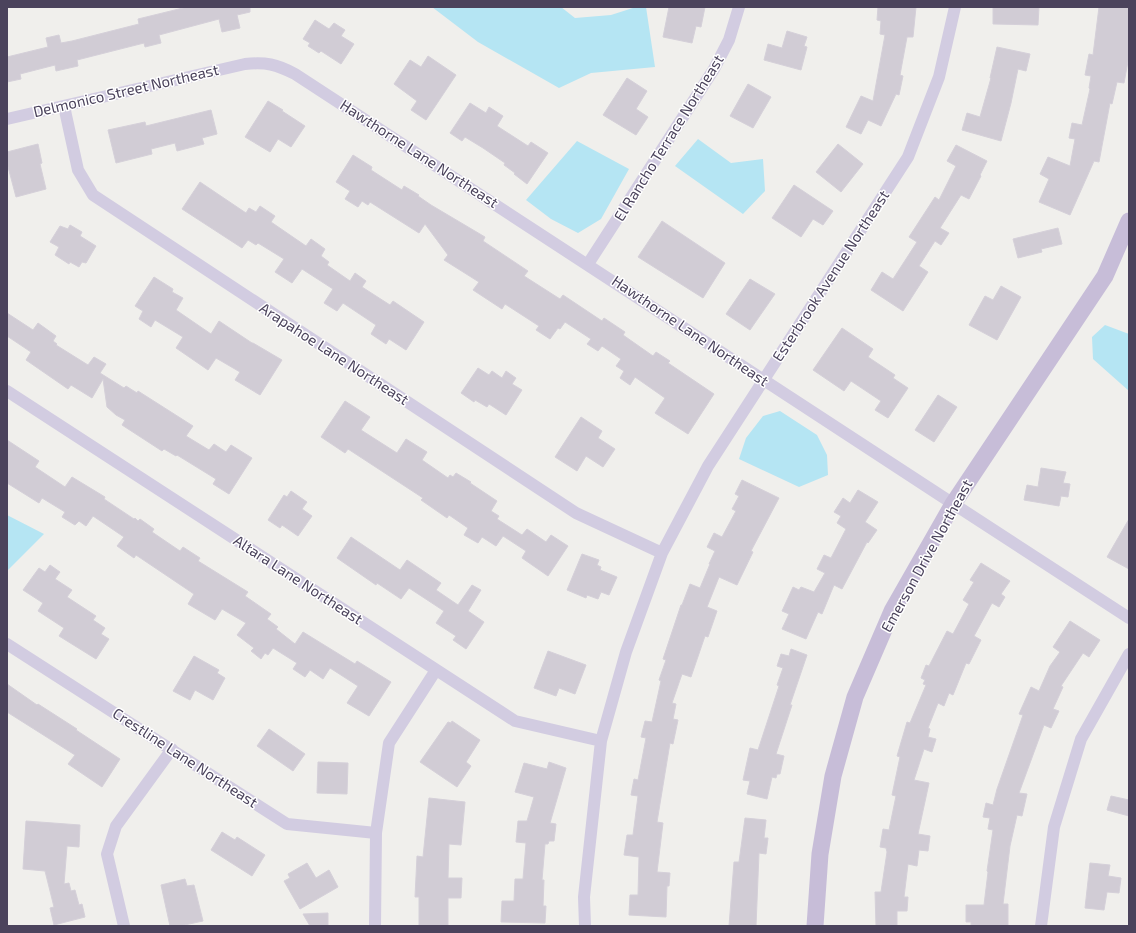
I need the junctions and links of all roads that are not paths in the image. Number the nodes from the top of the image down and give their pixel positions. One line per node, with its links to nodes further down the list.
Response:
1 (739, 7): 7 (street, El Rancho Terrace Northeast)
2 (954, 7): 8 (street, Esterbrook Avenue Northeast)
3 (245, 64): 4 (street, Delmonico Street Northeast); 7 (street, Hawthorne Lane Northeast)
4 (64, 106): 5 (street, Delmonico Street Northeast); 11 (street, Arapahoe Lane Northeast)
5 (7, 119)
6 (1129, 221): 10 (street, Emerson Drive Northeast)
7 (588, 264): 8 (street, Hawthorne Lane Northeast)
8 (763, 380): 10 (street, Hawthorne Lane Northeast); 11 (street, Esterbrook Avenue Northeast)
9 (7, 392): 15 (street, Altara Lane Northeast)
10 (952, 504): 12 (street, Hawthorne Lane Northeast); 22 (street, Emerson Drive Northeast)
11 (662, 553): 16 (street, Esterbrook Avenue Northeast)
12 (1129, 618)
13 (7, 644): 17 (street, Crestline Lane Northeast)
14 (1129, 654): 23 (street)
15 (436, 670): 16 (street, Altara Lane Northeast); 18 (street)
16 (601, 741): 21 (street, Esterbrook Avenue Northeast)
17 (172, 749): 18 (street, Crestline Lane Northeast); 19 (street)
18 (376, 834): 20 (street)
19 (124, 926)
20 (375, 926)
21 (586, 926)
22 (815, 926)
23 (1041, 926)

